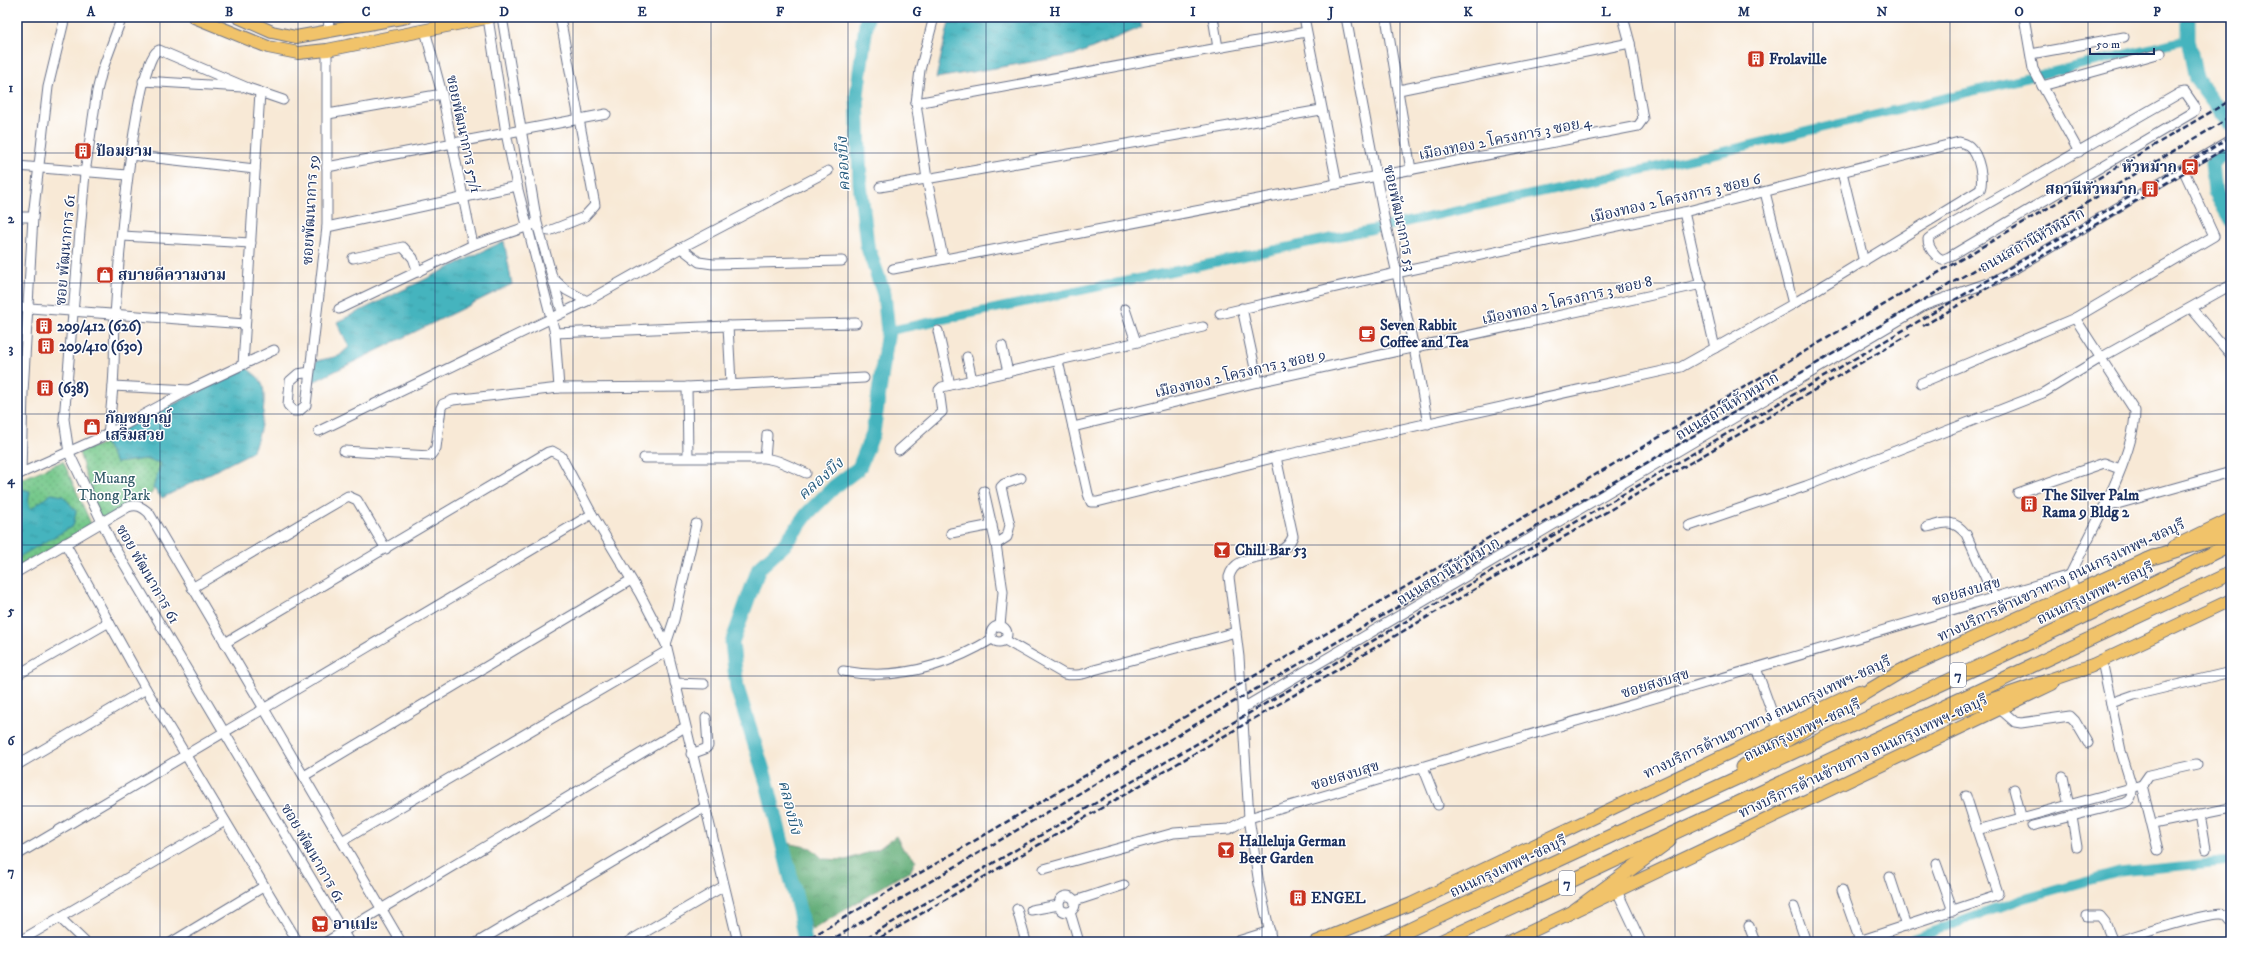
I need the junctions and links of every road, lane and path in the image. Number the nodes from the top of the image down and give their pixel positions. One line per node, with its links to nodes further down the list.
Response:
1 (65, 17): 48 (street)
2 (122, 17): 54 (street, ซอย พัฒนาการ 61)
3 (194, 17): 25 (main road)
4 (238, 17): 18 (main road)
5 (329, 17): 20 (street)
6 (407, 17): 20 (main road)
7 (491, 17): 17 (main road)
8 (502, 17): 40 (street)
9 (560, 17): 39 (street)
10 (934, 17): 35 (street)
11 (1213, 17): 24 (street)
12 (1304, 17): 21 (street)
13 (1346, 17): 56 (street, ซอยพัฒนาการ 53)
14 (1386, 17): 31 (street)
15 (1623, 17): 23 (street)
16 (2024, 17): 27 (street)
17 (488, 18): 19 (main road); 41 (street)
18 (260, 22): 20 (main road)
19 (425, 30): 25 (main road); 33 (street, ซอยพัฒนาการ 57/1)
20 (328, 32)
21 (1306, 32): 24 (street); 36 (street)
22 (2124, 37): 27 (street)
23 (1630, 43): 31 (street); 51 (street, เมืองทอง 2 โครงการ 3 ซอย 4)
24 (1218, 48): 35 (street)
25 (327, 50): 37 (street, ซอยพัฒนาการ 59)
26 (2161, 53): 29 (street)
27 (2030, 54): 29 (street)
28 (143, 81): 30 (street); 30 (street); 45 (street)
29 (2041, 83): 44 (street)
30 (248, 88): 32 (street)
31 (1399, 90): 51 (street)
32 (260, 92): 34 (street); 50 (street)
33 (442, 94): 37 (street); 43 (street, ซอยพัฒนาการ 57/1)
34 (283, 100)
35 (916, 103): 57 (street)
36 (1321, 110): 57 (street); 58 (street)
37 (328, 114): 47 (street, ซอยพัฒนาการ 59)
38 (606, 114): 39 (street)
39 (578, 119): 40 (street); 69 (street)
40 (522, 131): 41 (street); 66 (street)
41 (506, 133): 43 (street); 59 (street)
42 (2231, 140): 49 (street, ถนนสถานีหัวหมาก)
43 (452, 144): 47 (street); 62 (street, ซอยพัฒนาการ 57/1)
44 (2079, 152): 44 (street)
45 (130, 154): 50 (street); 55 (street)
46 (17, 166): 48 (street)
47 (327, 167): 68 (street, ซอยพัฒนาการ 59)
48 (38, 168): 54 (street); 65 (street)
49 (2182, 169): 97 (street); 187 (street, ถนนสถานีหัวหมาก)
50 (254, 170): 71 (street)
51 (1411, 170): 56 (street, เมืองทอง 2 โครงการ 3 ซอย 4)
52 (828, 171): 73 (street)
53 (1842, 172): 61 (street, เมืองทอง 2 โครงการ 3 ซอย 6); 77 (street); 77 (street, เมืองทอง 2 โครงการ 3 ซอย 6)
54 (85, 173): 55 (street); 92 (street, ซอย พัฒนาการ 61)
55 (127, 175): 70 (street)
56 (1377, 177): 58 (street, เมืองทอง 2 โครงการ 3 ซอย 4); 80 (street, ซอยพัฒนาการ 53)
57 (927, 179): 60 (street); 75 (street)
58 (1337, 184): 75 (street, เมืองทอง 2 โครงการ 3 ซอย 4)
59 (517, 186): 62 (street); 67 (street)
60 (880, 187)
61 (1765, 192): 63 (street, เมืองทอง 2 โครงการ 3 ซอย 6); 85 (street)
62 (464, 198): 68 (street); 72 (street, ซอยพัฒนาการ 57/1)
63 (1684, 212): 80 (street, เมืองทอง 2 โครงการ 3 ซอย 6); 82 (street)
64 (17, 217): 65 (street)
65 (33, 217): 87 (street)
66 (537, 223): 67 (street); 81 (street)
67 (528, 226): 72 (street); 96 (street)
68 (327, 227): 114 (street, ซอยพัฒนาการ 59)
69 (549, 231)
70 (122, 236): 71 (street); 95 (street)
71 (250, 243): 99 (street)
72 (473, 244): 79 (street)
73 (681, 248): 76 (street); 84 (street)
74 (353, 258): 79 (street)
75 (943, 258): 78 (street, เมืองทอง 2 โครงการ 3 ซอย 4)
76 (842, 261)
77 (1864, 262): 85 (street)
78 (893, 268)
79 (418, 272): 90 (street)
80 (1396, 273): 88 (street, เมืองทอง 2 โครงการ 3 ซอย 6); 106 (street, ซอยพัฒนาการ 53)
81 (554, 279): 84 (street); 93 (street)
82 (1702, 284): 106 (street, เมืองทอง 2 โครงการ 3 ซอย 8); 107 (street)
83 (2231, 286): 89 (street)
84 (587, 301): 93 (street)
85 (1793, 304): 107 (street)
86 (17, 307): 87 (street)
87 (29, 308): 92 (street); 126 (street)
88 (1242, 308): 94 (street, เมืองทอง 2 โครงการ 3 ซอย 6); 118 (street)
89 (2191, 308): 109 (street); 110 (street)
90 (339, 309)
91 (1126, 309): 104 (street)
92 (74, 312): 95 (street); 134 (street, ซอย พัฒนาการ 61)
93 (562, 312): 96 (street)
94 (1220, 314)
95 (115, 315): 99 (street); 122 (street)
96 (552, 318): 103 (street); 129 (street)
97 (2075, 318): 110 (street); 119 (street)
98 (856, 323): 100 (street)
99 (245, 324): 113 (street)
100 (728, 326): 103 (street); 120 (street)
101 (1203, 327): 104 (street)
102 (938, 331): 121 (street)
103 (555, 334): 124 (street)
104 (1136, 342): 112 (street)
105 (1002, 346): 115 (street)
106 (1414, 348): 118 (street, เมืองทอง 2 โครงการ 3 ซอย 9); 127 (street, ซอยพัฒนาการ 53)
107 (1715, 348): 127 (street)
108 (274, 350): 113 (street)
109 (2231, 355)
110 (2102, 356): 139 (street); 152 (street)
111 (967, 357): 117 (street)
112 (1058, 361): 115 (street); 128 (street)
113 (243, 365): 125 (street)
114 (310, 372)
115 (1008, 372): 117 (street)
116 (864, 378): 120 (street)
117 (972, 380): 121 (street)
118 (1258, 382): 128 (street, เมืองทอง 2 โครงการ 3 ซอย 9)
119 (1921, 382)
120 (731, 384): 123 (street)
121 (950, 385): 132 (street)
122 (113, 386): 125 (street); 130 (street)
123 (687, 387): 124 (street); 135 (street)
124 (559, 388): 133 (street)
125 (189, 390): 130 (street)
126 (20, 393): 142 (street)
127 (1428, 424): 138 (street)
128 (1073, 427): 138 (street)
129 (319, 431)
130 (108, 434): 134 (street)
131 (767, 435): 137 (street)
132 (899, 450)
133 (344, 451)
134 (69, 452): 142 (street); 149 (street, ซอย พัฒนาการ 61)
135 (688, 457): 136 (street); 137 (street)
136 (644, 458)
137 (765, 458): 141 (street)
138 (1276, 458): 171 (street)
139 (2120, 469): 145 (street); 146 (street)
140 (2231, 472): 146 (street)
141 (806, 473)
142 (19, 474)
143 (1021, 478): 157 (street)
144 (984, 491): 151 (street)
145 (2018, 493)
146 (2103, 508): 163 (street)
147 (592, 514): 159 (street); 164 (street); 186 (street)
148 (2231, 519): 160 (main road, ทางบริการด้านขวาทาง ถนนกรุงเทพฯ-ชลบุรี)
149 (101, 522): 156 (street); 165 (street); 192 (street, ซอย พัฒนาการ 61)
150 (696, 524): 175 (street)
151 (992, 525): 154 (street); 157 (street)
152 (1688, 526)
153 (1927, 527): 167 (street)
154 (951, 533)
155 (2231, 533): 160 (highway)
156 (65, 543): 161 (street); 169 (street)
157 (996, 544): 170 (street)
158 (2231, 544): 205 (highway, ถนนกรุงเทพฯ-ชลบุรี / 7)
159 (386, 549): 165 (street); 174 (street)
160 (2146, 560): 166 (main road, ทางบริการด้านขวาทาง ถนนกรุงเทพฯ-ชลบุรี)
161 (17, 572)
162 (2231, 573): 193 (highway, 7)
163 (2070, 575): 166 (street); 167 (street, ซอยสงบสุข)
164 (631, 580): 175 (street); 200 (street)
165 (192, 588): 174 (street)
166 (2075, 592): 178 (main road, ทางบริการด้านขวาทาง ถนนกรุงเทพฯ-ชลบุรี)
167 (1994, 597): 177 (street, ซอยสงบสุข)
168 (2231, 600): 176 (main road, ทางบริการด้านซ้ายทาง ถนนกรุงเทพฯ-ชลบุรี)
169 (108, 622): 181 (street); 184 (street)
170 (1000, 626): 172 (street); 173 (street)
171 (1236, 632): 173 (street); 187 (street)
172 (992, 639): 173 (street); 179 (street)
173 (1005, 640)
174 (225, 643): 186 (street)
175 (666, 647): 182 (street); 219 (street)
176 (2097, 663): 185 (street); 188 (main road, ทางบริการด้านซ้ายทาง ถนนกรุงเทพฯ-ชลบุรี); 193 (highway)
177 (1756, 668): 191 (street); 199 (street, ซอยสงบสุข)
178 (1905, 669): 191 (main road, ทางบริการด้านขวาทาง ถนนกรุงเทพฯ-ชลบุรี); 205 (highway)
179 (844, 670)
180 (2231, 672): 185 (street)
181 (17, 675)
182 (675, 683): 183 (street); 190 (street)
183 (704, 684)
184 (146, 689): 195 (street); 198 (street)
185 (2111, 703): 202 (street)
186 (263, 708): 192 (street); 200 (street)
187 (1243, 708): 213 (street)
188 (2000, 709): 194 (street); 231 (main road, ทางบริการด้านซ้ายทาง ถนนกรุงเทพฯ-ชลบุรี)
189 (706, 718): 196 (street)
190 (685, 727): 196 (street); 235 (street)
191 (1778, 729): 263 (main road, ทางบริการด้านขวาทาง ถนนกรุงเทพฯ-ชลบุรี)
192 (225, 731): 195 (street); 247 (street, ซอย พัฒนาการ 61)
193 (1887, 735): 215 (highway, 7)
194 (2088, 743)
195 (186, 754): 214 (street); 223 (street)
196 (692, 754): 208 (street)
197 (2197, 764): 202 (street)
198 (17, 765)
199 (1423, 767): 207 (street); 213 (street, ซอยสงบสุข)
200 (304, 776): 219 (street)
201 (2063, 777): 206 (street)
202 (2137, 786): 206 (street); 212 (street); 216 (street)
203 (2014, 789): 211 (street)
204 (1966, 796): 218 (street)
205 (1684, 802): 264 (highway, ถนนกรุงเทพฯ-ชลบุรี / 7)
206 (2069, 804): 211 (street)
207 (1438, 805)
208 (705, 807): 228 (street); 256 (street)
209 (2231, 808): 210 (street)
210 (2200, 814): 216 (street); 221 (street)
211 (2021, 816): 218 (street)
212 (2072, 817): 217 (street); 220 (street)
213 (1249, 818): 225 (street, ซอยสงบสุข); 246 (street)
214 (224, 821): 229 (street); 242 (street)
215 (1693, 823): 238 (highway); 265 (highway, 7)
216 (2153, 824): 222 (street)
217 (2032, 826)
218 (1977, 830): 239 (street)
219 (342, 841): 235 (street)
220 (2077, 847)
221 (2206, 849)
222 (2158, 850)
223 (17, 855)
224 (1936, 863): 239 (street)
225 (1044, 869)
226 (1890, 877): 245 (street)
227 (1124, 885): 232 (street)
228 (724, 886): 257 (street); 258 (street)
229 (263, 887): 251 (street); 252 (street)
230 (1842, 890): 248 (street)
231 (1617, 891): 238 (main road, ทางบริการด้านซ้ายทาง ถนนกรุงเทพฯ-ชลบุรี); 267 (street)
232 (1075, 901): 233 (street); 240 (street)
233 (1058, 905): 237 (street); 240 (street)
234 (1794, 907): 269 (street)
235 (381, 908): 247 (street); 255 (street)
236 (1017, 909): 259 (street)
237 (1031, 910)
238 (1575, 910): 266 (main road, ทางบริการด้านซ้ายทาง ถนนกรุงเทพฯ-ชลบุรี)
239 (1953, 911): 245 (street)
240 (1070, 912): 260 (street)
241 (2087, 916): 270 (street)
242 (60, 918): 249 (street); 250 (street)
243 (2231, 921): 270 (street)
244 (1749, 926): 268 (street)
245 (1906, 926): 248 (street)
246 (1270, 931): 261 (street); 262 (street)
247 (343, 932): 253 (street); 254 (street, ซอย พัฒนาการ 61)
248 (1858, 941)
249 (18, 942)
250 (85, 942)
251 (172, 942)
252 (298, 942)
253 (326, 942)
254 (349, 942)
255 (402, 942)
256 (478, 942)
257 (628, 942)
258 (738, 942)
259 (1026, 942)
260 (1079, 942)
261 (1235, 942)
262 (1272, 942)
263 (1316, 942)
264 (1384, 942)
265 (1440, 942)
266 (1509, 942)
267 (1641, 942)
268 (1755, 942)
269 (1806, 942)
270 (2114, 942)

